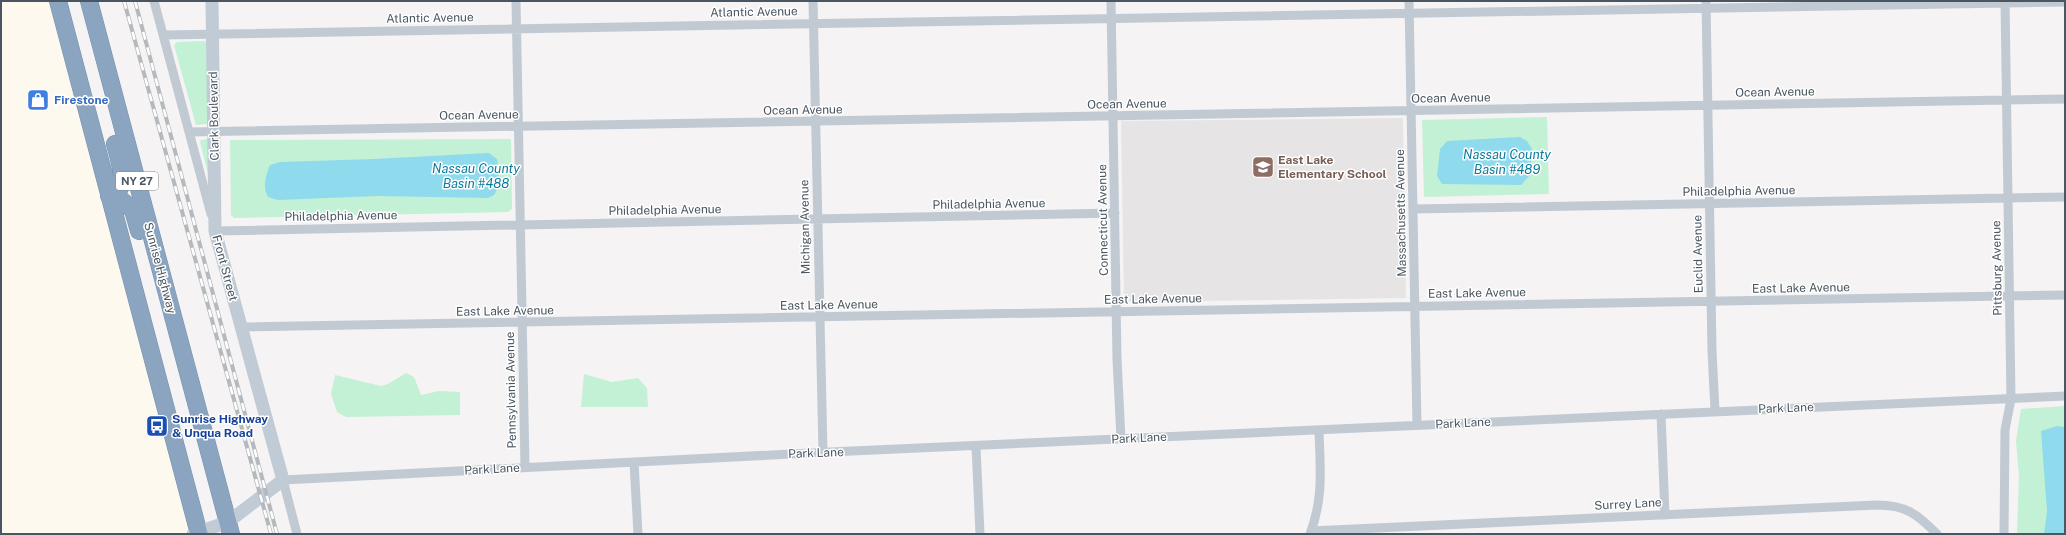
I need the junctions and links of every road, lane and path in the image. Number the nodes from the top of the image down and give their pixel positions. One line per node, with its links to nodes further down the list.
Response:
1 (58, 1): 27 (highway, NY 27)
2 (89, 1): 27 (highway); 45 (highway, Sunrise Highway / NY 27)
3 (154, 1): 17 (street, Front Street)
4 (212, 1): 16 (street, Clark Boulevard)
5 (516, 1): 15 (street, Pennsylvania Avenue)
6 (813, 1): 14 (street, Michigan Avenue)
7 (1111, 1): 13 (street, Connecticut Avenue)
8 (1409, 1): 12 (street, Massachusetts Avenue)
9 (2006, 2): 10 (street, Atlantic Avenue); 11 (street, Atlantic Avenue); 19 (street, Pittsburg Avenue)
10 (2065, 2)
11 (1706, 4): 12 (street, Atlantic Avenue); 20 (street, Euclid Avenue)
12 (1409, 13): 13 (street, Atlantic Avenue); 21 (street, Massachusetts Avenue)
13 (1112, 18): 14 (street, Atlantic Avenue); 22 (street, Connecticut Avenue)
14 (814, 23): 15 (street, Atlantic Avenue); 23 (street, Michigan Avenue)
15 (516, 29): 16 (street, Atlantic Avenue); 24 (street, Pennsylvania Avenue)
16 (213, 34): 17 (street, Atlantic Avenue); 26 (street, Clark Boulevard)
17 (163, 35): 25 (street, Front Street)
18 (2065, 99): 19 (street, Ocean Avenue)
19 (2007, 100): 20 (street, Ocean Avenue); 29 (street, Pittsburg Avenue)
20 (1708, 106): 21 (street, Ocean Avenue); 30 (street, Euclid Avenue)
21 (1411, 111): 22 (street, Ocean Avenue); 31 (street, Massachusetts Avenue)
22 (1114, 116): 23 (street, Ocean Avenue); 32 (street, Connecticut Avenue)
23 (815, 121): 24 (street, Ocean Avenue); 33 (street, Michigan Avenue)
24 (518, 127): 26 (street, Ocean Avenue); 34 (street, Pennsylvania Avenue)
25 (189, 132): 26 (street, Ocean Avenue); 35 (street, Front Street)
26 (214, 132): 35 (street, Clark Boulevard)
27 (112, 196): 45 (highway); 61 (highway, NY 27)
28 (2065, 197): 29 (street, Philadelphia Avenue)
29 (2008, 198): 30 (street, Philadelphia Avenue); 37 (street, Pittsburg Avenue)
30 (1709, 203): 31 (street, Philadelphia Avenue); 38 (street, Euclid Avenue)
31 (1413, 209): 39 (street, Massachusetts Avenue)
32 (1115, 213): 33 (street, Philadelphia Avenue); 40 (street, Connecticut Avenue)
33 (817, 219): 34 (street, Philadelphia Avenue); 41 (street, Michigan Avenue)
34 (520, 225): 35 (street, Philadelphia Avenue); 42 (street, Pennsylvania Avenue)
35 (216, 231): 43 (street, Front Street)
36 (2065, 295): 37 (street, East Lake Avenue)
37 (2009, 296): 38 (street, East Lake Avenue); 46 (street, Pittsburg Avenue)
38 (1711, 301): 39 (street, East Lake Avenue); 47 (street, Euclid Avenue)
39 (1415, 306): 40 (street, East Lake Avenue); 49 (street, Massachusetts Avenue)
40 (1117, 312): 41 (street, East Lake Avenue); 51 (street, Connecticut Avenue)
41 (819, 317): 42 (street, East Lake Avenue); 53 (street, Michigan Avenue)
42 (522, 322): 43 (street, East Lake Avenue); 55 (street, Pennsylvania Avenue)
43 (241, 327): 56 (street, Front Street)
44 (2065, 396): 46 (street, Park Lane)
45 (194, 397): 58 (highway, Sunrise Highway / NY 27)
46 (2011, 399): 47 (street, Park Lane); 66 (street, Pittsburg Avenue)
47 (1715, 411): 48 (street, Park Lane)
48 (1661, 414): 49 (street, Park Lane); 57 (street)
49 (1417, 425): 50 (street, Park Lane)
50 (1319, 430): 51 (street, Park Lane); 60 (street)
51 (1121, 439): 52 (street, Park Lane)
52 (976, 446): 53 (street, Park Lane); 64 (street)
53 (823, 453): 54 (street, Park Lane)
54 (634, 462): 55 (street, Park Lane); 63 (street)
55 (525, 467): 56 (street, Park Lane)
56 (283, 480): 58 (street); 62 (street, Front Street)
57 (1665, 515): 59 (street, Surrey Lane); 65 (street, Surrey Lane)
58 (229, 528): 61 (street)
59 (1398, 531): 60 (street, Surrey Lane)
60 (1310, 533)
61 (197, 534)
62 (297, 534)
63 (638, 534)
64 (980, 534)
65 (1938, 534)
66 (2004, 534)

